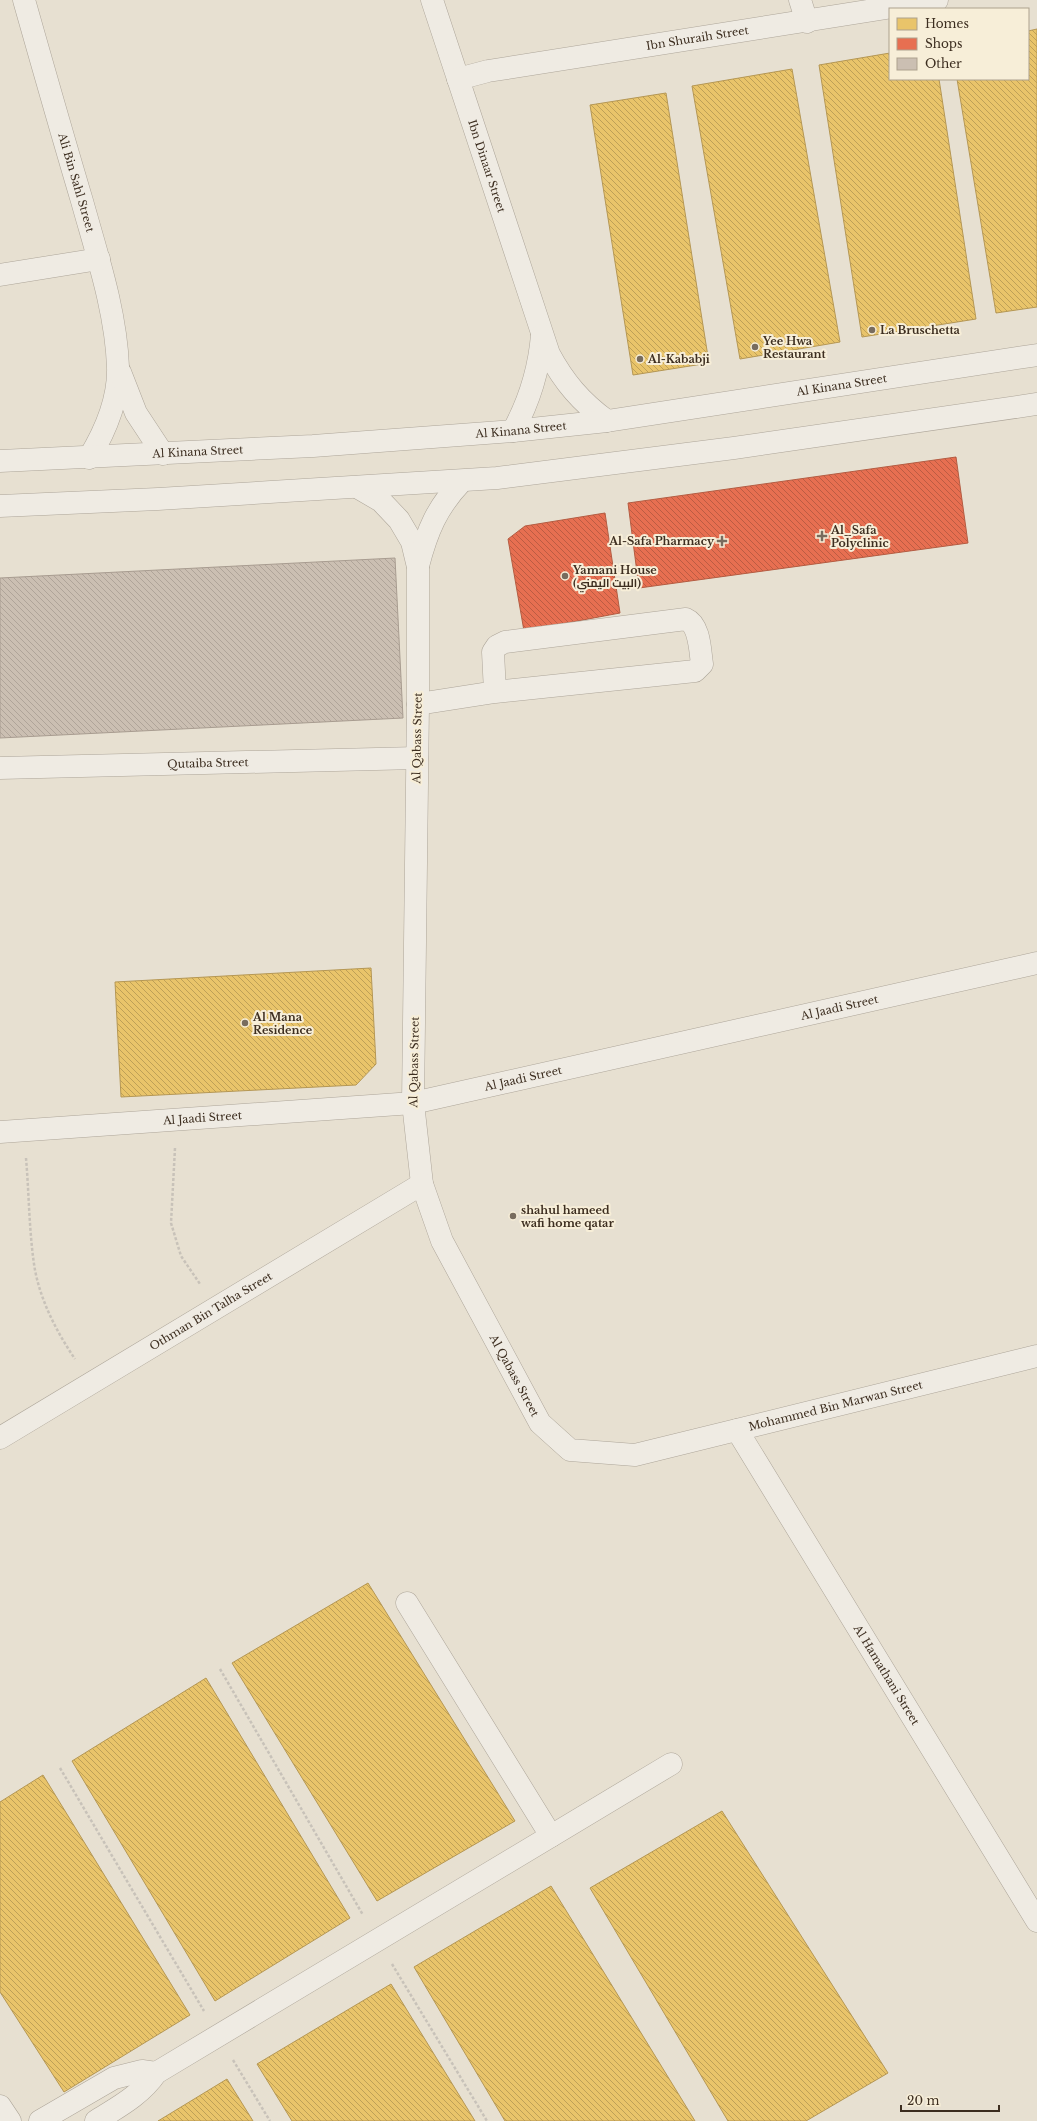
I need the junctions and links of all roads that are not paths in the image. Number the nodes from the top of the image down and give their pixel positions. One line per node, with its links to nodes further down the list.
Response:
1 (24, 0): 9 (street, Ali Bin Sahl Street)
2 (432, 0): 8 (street, Ibn Dinaar Street)
3 (800, 0): 7 (street)
4 (937, 0): 6 (street, Ibn Shuraih Street)
5 (889, 8): 7 (street, Ibn Shuraih Street)
6 (890, 8)
7 (807, 22): 8 (street, Ibn Shuraih Street)
8 (458, 79): 11 (street, Ibn Dinaar Street)
9 (98, 258): 10 (street); 13 (street, Ali Bin Sahl Street)
10 (0, 275)
11 (542, 332): 15 (street, Ibn Dinaar Street); 16 (street, Ibn Dinaar Street)
12 (1037, 355): 15 (street, Al Kinana Street)
13 (118, 367): 17 (street, Ali Bin Sahl Street); 18 (street, Ali Bin Sahl Street)
14 (1037, 404): 20 (street)
15 (607, 421): 16 (street, Al Kinana Street)
16 (513, 431): 17 (street, Al Kinana Street)
17 (163, 454): 18 (street, Al Kinana Street)
18 (89, 458): 19 (street, Al Kinana Street)
19 (0, 461)
20 (462, 481): 21 (street); 23 (street, Al Qabass Street)
21 (357, 488): 22 (street); 23 (street, Al Qabass Street)
22 (0, 506)
23 (418, 567): 25 (street, Al Qabass Street)
24 (495, 692): 24 (street); 25 (street)
25 (418, 704): 26 (street, Al Qabass Street)
26 (417, 758): 27 (street, Qutaiba Street); 29 (street, Al Qabass Street)
27 (0, 768)
28 (1037, 963): 29 (street, Al Jaadi Street)
29 (413, 1103): 30 (street, Al Jaadi Street); 31 (street, Al Qabass Street)
30 (0, 1132)
31 (422, 1184): 34 (street, Othman Bin Talha Street); 35 (street, Al Qabass Street)
32 (1037, 1356): 33 (street, Mohammed Bin Marwan Street)
33 (737, 1430): 35 (street, Mohammed Bin Marwan Street); 39 (street, Al Hamathani Street)
34 (0, 1438)
35 (635, 1455)
36 (407, 1603): 38 (street)
37 (671, 1764): 38 (street)
38 (550, 1836): 40 (street)
39 (1037, 1921)
40 (156, 2073): 43 (street); 44 (street)
41 (0, 2106): 42 (street)
42 (10, 2121)
43 (40, 2121)
44 (96, 2121)

